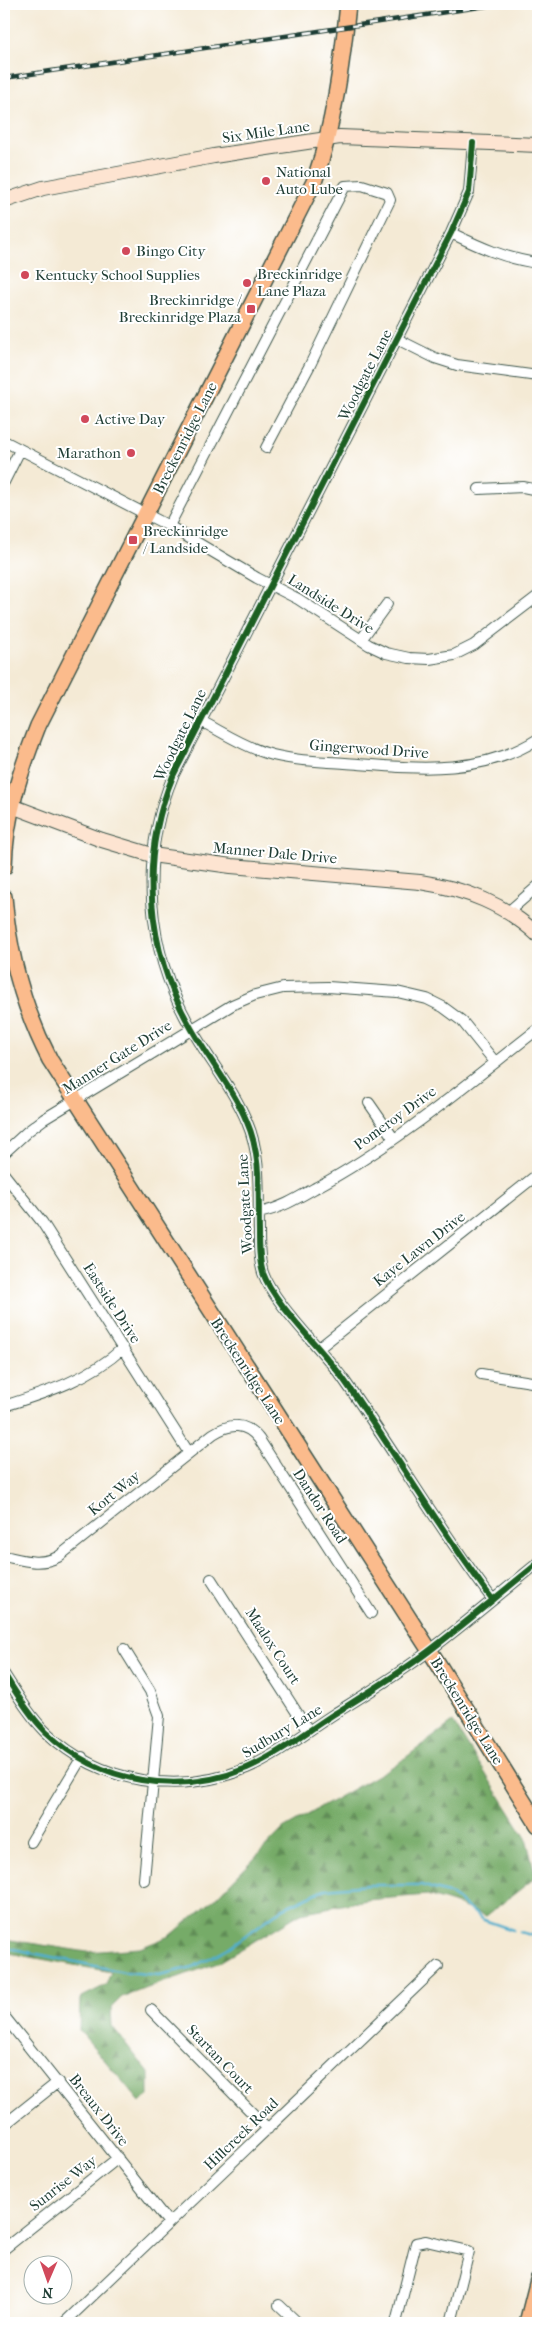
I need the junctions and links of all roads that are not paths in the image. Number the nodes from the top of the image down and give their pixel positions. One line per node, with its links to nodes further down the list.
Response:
1 (348, 4): 2 (main road, Breckenridge Lane)
2 (324, 140): 3 (street, Six Mile Lane); 5 (street, Six Mile Lane); 16 (main road, Breckenridge Lane)
3 (473, 143): 4 (street, Six Mile Lane); 6 (street, Woodgate Lane)
4 (538, 146)
5 (4, 201)
6 (451, 233): 7 (street); 8 (street, Woodgate Lane)
7 (538, 263)
8 (397, 339): 9 (street); 18 (street, Woodgate Lane)
9 (538, 376)
10 (4, 441): 12 (street, Landside Drive)
11 (266, 448): 17 (street)
12 (20, 450): 13 (street); 16 (street, Landside Drive)
13 (4, 482)
14 (478, 489): 15 (street)
15 (538, 490)
16 (145, 516): 17 (street, Landside Drive); 24 (main road, Breckenridge Lane)
17 (169, 526): 18 (street, Landside Drive)
18 (271, 585): 21 (street, Landside Drive); 22 (street, Woodgate Lane)
19 (538, 596): 21 (street, Landside Drive)
20 (387, 604): 21 (street)
21 (361, 640)
22 (201, 721): 23 (street, Gingerwood Drive); 25 (street, Woodgate Lane)
23 (538, 739)
24 (7, 804): 25 (street, Manner Dale Drive); 26 (main road, Breckenridge Lane)
25 (152, 855): 29 (street, Manner Dale Drive); 31 (street, Woodgate Lane)
26 (4, 867)
27 (538, 886): 29 (street)
28 (4, 897): 34 (main road, Breckenridge Lane)
29 (508, 912): 30 (street, Manner Dale Drive)
30 (538, 936)
31 (191, 1029): 33 (street, Manner Gate Drive); 34 (street, Manner Gate Drive); 40 (street, Woodgate Lane)
32 (538, 1029): 33 (street, Pomeroy Drive)
33 (496, 1062): 36 (street, Pomeroy Drive)
34 (75, 1101): 37 (street, Manner Gate Drive); 54 (main road, Breckenridge Lane)
35 (369, 1103): 36 (street)
36 (394, 1139): 40 (street, Pomeroy Drive)
37 (4, 1153)
38 (4, 1174): 41 (street, Eastside Drive)
39 (538, 1174): 42 (street, Kaye Lawn Drive)
40 (258, 1213): 42 (street, Woodgate Lane)
41 (122, 1348): 45 (street); 47 (street, Eastside Drive)
42 (319, 1348): 51 (street, Woodgate Lane)
43 (481, 1374): 44 (street)
44 (538, 1383)
45 (4, 1406)
46 (236, 1425): 47 (street, Kort Way); 52 (street, Dandor Road)
47 (189, 1453): 48 (street, Kort Way)
48 (4, 1556)
49 (538, 1563): 51 (street, Sudbury Lane)
50 (212, 1579): 56 (street, Maalox Court)
51 (493, 1600): 54 (street, Sudbury Lane)
52 (371, 1613)
53 (124, 1649): 58 (street)
54 (429, 1652): 56 (street, Sudbury Lane); 59 (main road, Breckenridge Lane)
55 (4, 1674): 57 (street, Sudbury Lane)
56 (308, 1730): 58 (street, Sudbury Lane)
57 (82, 1757): 58 (street, Sudbury Lane); 60 (street)
58 (154, 1783): 61 (street)
59 (538, 1825)
60 (31, 1842)
61 (144, 1880)
62 (438, 1966): 67 (street, Hillcreek Road)
63 (151, 2010): 67 (street, Startan Court)
64 (4, 2016): 65 (street, Breaux Drive)
65 (58, 2082): 66 (street); 68 (street, Breaux Drive)
66 (4, 2125)
67 (268, 2129): 69 (street, Hillcreek Road)
68 (118, 2158): 69 (street, Breaux Drive); 70 (street, Sunrise Way)
69 (169, 2223): 73 (street, Hillcreek Road)
70 (4, 2249)
71 (538, 2280): 77 (main road)
72 (279, 2305): 74 (street)
73 (64, 2323)
74 (298, 2323)
75 (396, 2323): 76 (street)
76 (451, 2323)
77 (527, 2323)

